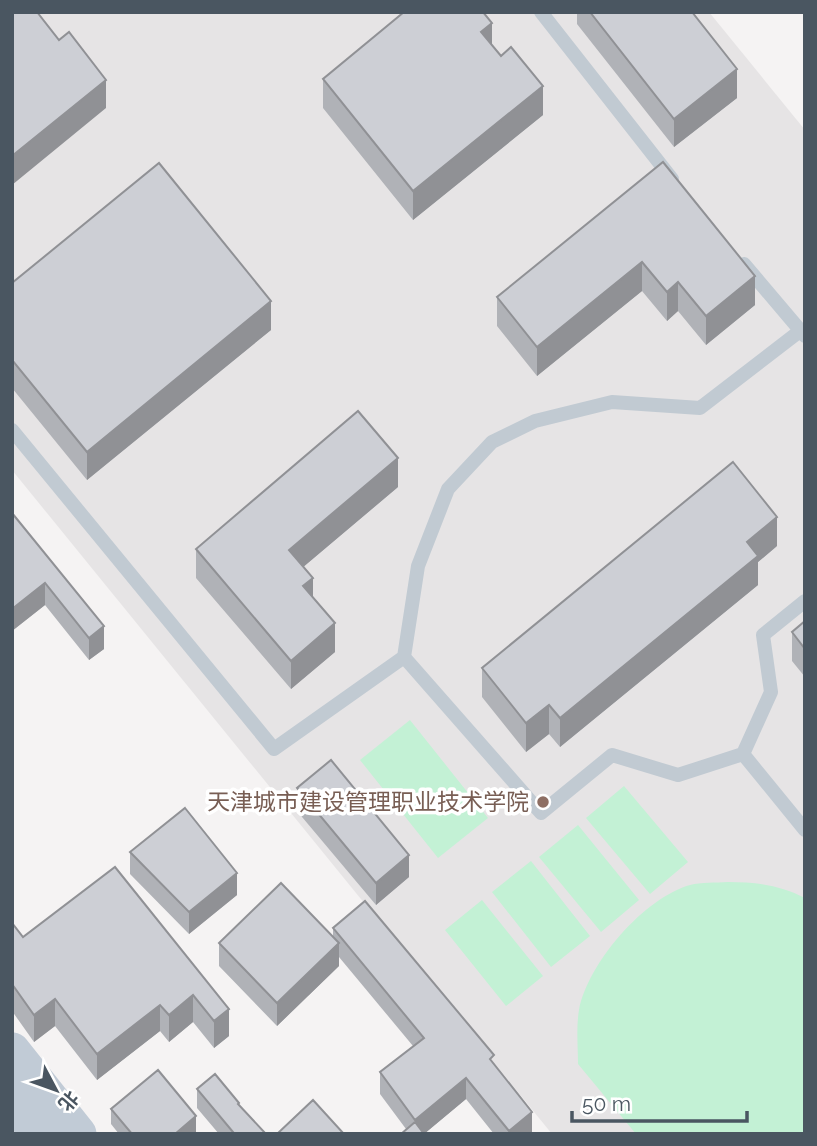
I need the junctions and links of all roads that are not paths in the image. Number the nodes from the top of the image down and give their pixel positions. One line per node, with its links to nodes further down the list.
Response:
1 (541, 12): 2 (lane)
2 (682, 190)
3 (732, 251): 4 (lane)
4 (802, 334): 7 (lane)
5 (12, 430): 7 (lane)
6 (805, 601): 8 (lane)
7 (404, 657): 8 (lane)
8 (743, 754): 9 (lane)
9 (805, 830)
10 (12, 1051): 13 (street)
11 (12, 1100): 12 (street)
12 (40, 1134)
13 (78, 1134)

